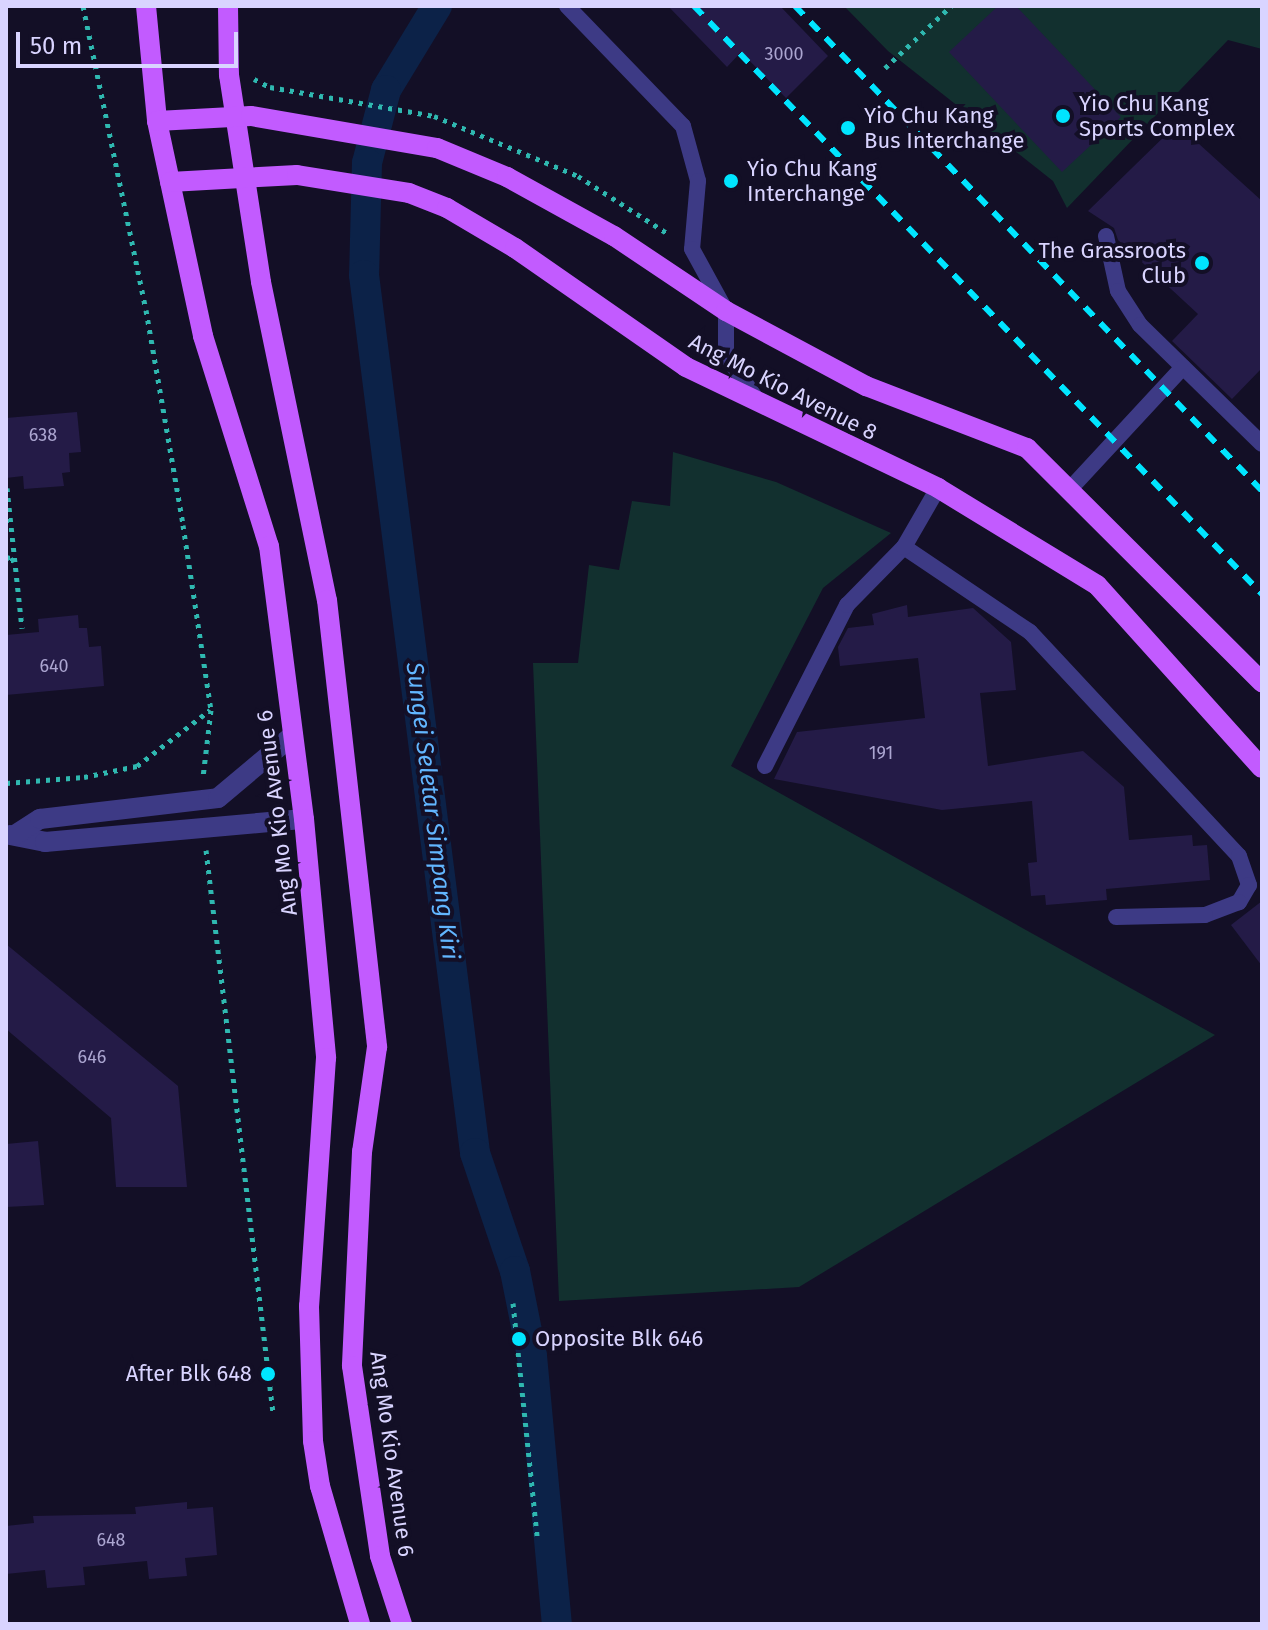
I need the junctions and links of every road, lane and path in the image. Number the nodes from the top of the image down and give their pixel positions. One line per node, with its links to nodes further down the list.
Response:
1 (83, 6): 10 (path)
2 (146, 6): 9 (main road, Ang Mo Kio Avenue 6)
3 (228, 6): 8 (main road, Ang Mo Kio Avenue 6)
4 (567, 6): 14 (lane)
5 (951, 6): 6 (path)
6 (885, 68)
7 (254, 79): 14 (path)
8 (235, 115): 9 (main road, Ang Mo Kio Avenue 8); 11 (main road, Ang Mo Kio Avenue 6); 15 (main road, Ang Mo Kio Avenue 8)
9 (157, 121): 12 (main road, Ang Mo Kio Avenue 6)
10 (111, 149)
11 (248, 178): 12 (main road, Ang Mo Kio Avenue 8); 17 (main road, Ang Mo Kio Avenue 8); 38 (main road, Ang Mo Kio Avenue 6)
12 (170, 182): 28 (main road, Ang Mo Kio Avenue 6)
13 (1106, 236): 16 (lane)
14 (692, 249): 15 (lane)
15 (726, 311): 17 (lane); 21 (main road, Ang Mo Kio Avenue 8)
16 (1183, 367): 18 (lane); 21 (lane)
17 (764, 407): 20 (main road, Ang Mo Kio Avenue 8)
18 (1262, 444)
19 (7, 488): 23 (path)
20 (938, 488): 22 (lane); 30 (main road, Ang Mo Kio Avenue 8)
21 (1070, 489): 26 (main road, Ang Mo Kio Avenue 8)
22 (904, 547): 29 (lane); 34 (lane)
23 (14, 559): 24 (path); 25 (path)
24 (6, 560)
25 (22, 628)
26 (1262, 682)
27 (211, 710): 31 (path)
28 (293, 735): 32 (main road, Ang Mo Kio Avenue 6); 33 (street)
29 (765, 766)
30 (1262, 768)
31 (6, 783)
32 (304, 819): 33 (street); 37 (main road, Ang Mo Kio Avenue 6)
33 (10, 835)
34 (1116, 917)
35 (513, 1303): 36 (path)
36 (537, 1536)
37 (360, 1624)
38 (402, 1624)

